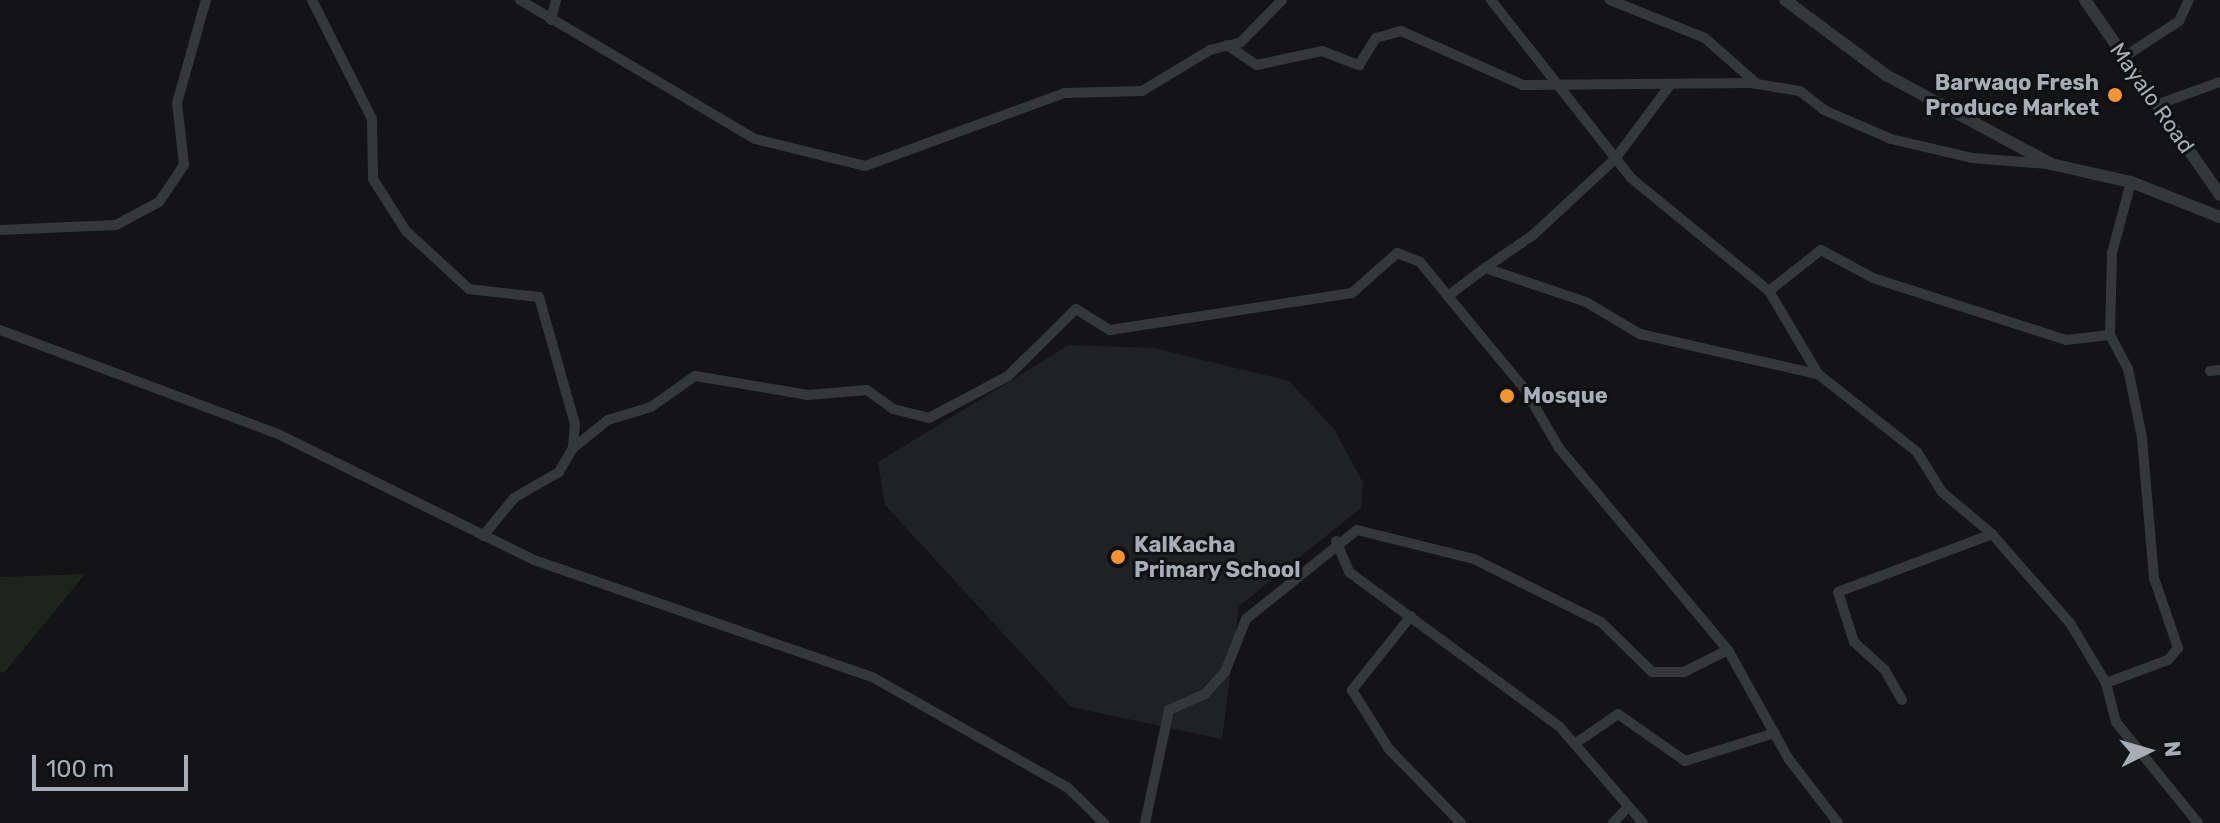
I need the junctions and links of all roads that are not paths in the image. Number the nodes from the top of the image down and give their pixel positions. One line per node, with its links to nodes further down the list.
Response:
1 (206, 0): 24 (street)
2 (312, 0): 31 (street)
3 (520, 0): 11 (street)
4 (556, 0): 11 (street)
5 (1282, 0): 12 (street)
6 (1491, 0): 14 (street)
7 (1610, 0): 17 (street)
8 (1785, 0): 20 (street)
9 (2085, 0): 13 (street, Mayalo Road)
10 (2189, 0): 13 (street)
11 (551, 20): 12 (street)
12 (1227, 45): 14 (street)
13 (2124, 57): 18 (street, Mayalo Road)
14 (1555, 81): 16 (street); 19 (street)
15 (2220, 82): 18 (street)
16 (1671, 84): 17 (street); 19 (street)
17 (1757, 84): 20 (street)
18 (2156, 105): 22 (street, Mayalo Road)
19 (1615, 159): 25 (street); 26 (street)
20 (2051, 164): 21 (street)
21 (2131, 182): 23 (street); 29 (street)
22 (2220, 195)
23 (2220, 217)
24 (0, 230)
25 (1485, 268): 27 (street); 30 (street)
26 (1769, 291): 29 (street); 30 (street)
27 (1448, 296): 31 (street); 36 (street)
28 (0, 330): 33 (street)
29 (2110, 335): 37 (street)
30 (1818, 374): 32 (street)
31 (573, 448): 33 (street)
32 (1992, 534): 37 (street); 38 (street)
33 (483, 536): 42 (street)
34 (1336, 541): 35 (street); 36 (street); 43 (street)
35 (1411, 616): 40 (street); 44 (street)
36 (1728, 650): 39 (street)
37 (2106, 683): 48 (street)
38 (1902, 700)
39 (1775, 733): 40 (street); 47 (street)
40 (1576, 743): 41 (street)
41 (1628, 807): 45 (street); 46 (street)
42 (1104, 823)
43 (1145, 823)
44 (1461, 823)
45 (1613, 823)
46 (1643, 823)
47 (1838, 823)
48 (2198, 823)

